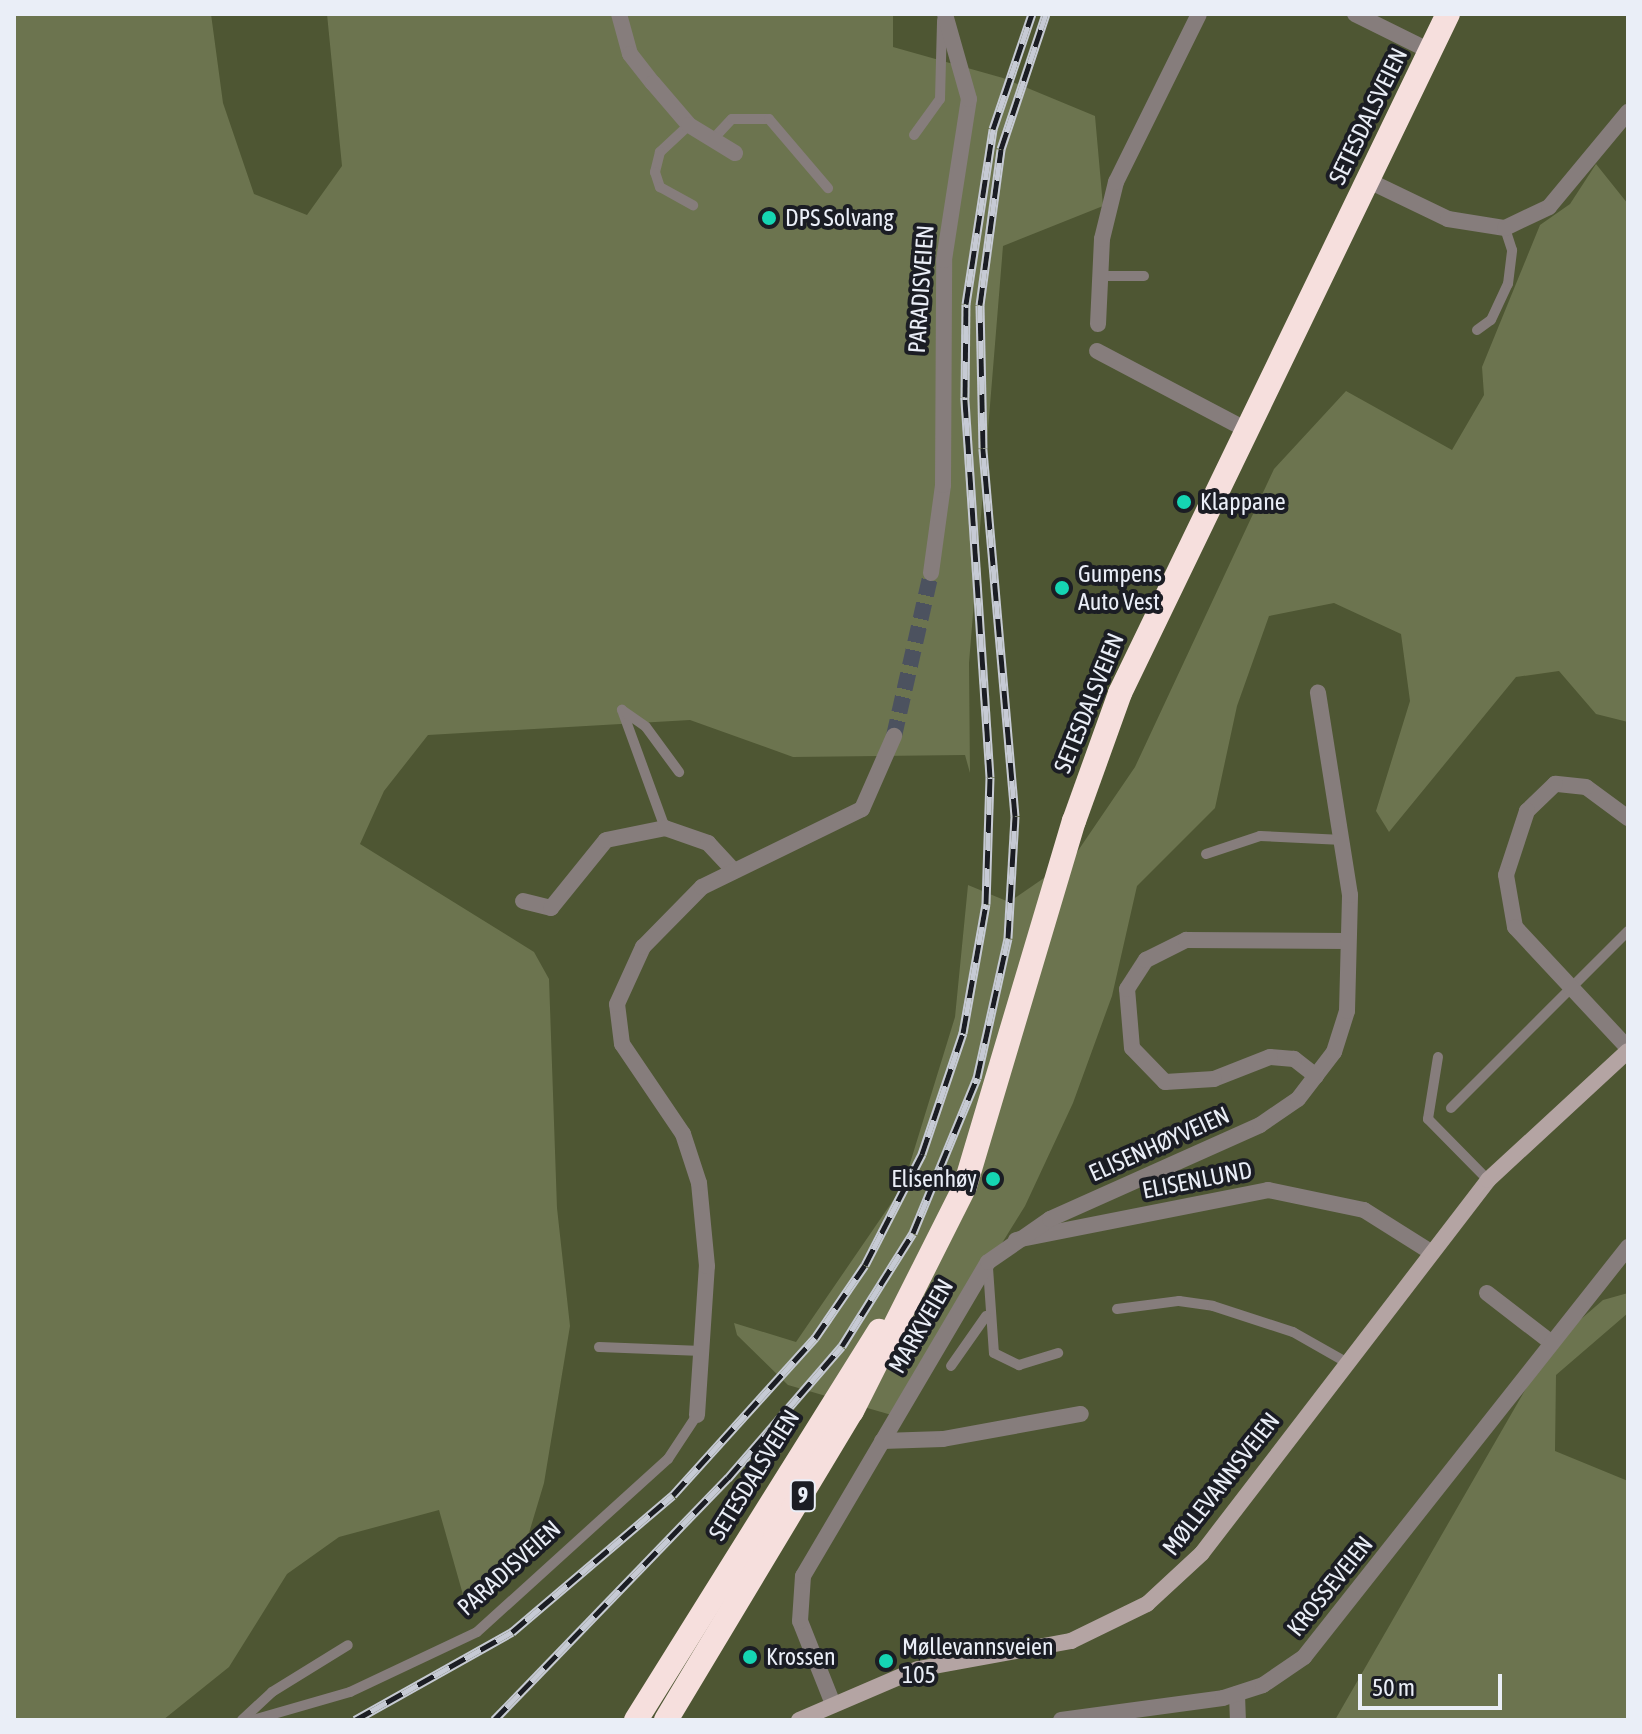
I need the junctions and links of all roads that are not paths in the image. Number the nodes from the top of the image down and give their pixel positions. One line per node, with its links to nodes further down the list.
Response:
1 (619, 14): 8 (street)
2 (944, 14): 9 (lane, PARADISVEIEN); 22 (street, PARADISVEIEN)
3 (1199, 14): 16 (street)
4 (1355, 14): 6 (street)
5 (1448, 14): 6 (highway, SETESDALSVEIEN / 9)
6 (1430, 51): 12 (highway, SETESDALSVEIEN / 9)
7 (1628, 112): 15 (street)
8 (689, 125): 10 (street); 14 (lane)
9 (914, 135)
10 (714, 138): 11 (street); 13 (lane)
11 (735, 153)
12 (1367, 180): 15 (street); 21 (highway, SETESDALSVEIEN / 9)
13 (828, 188)
14 (693, 205)
15 (1505, 228): 19 (lane)
16 (1100, 276): 17 (lane); 18 (street)
17 (1144, 276)
18 (1098, 324)
19 (1477, 330)
20 (1097, 351): 21 (street)
21 (1245, 429): 44 (highway, SETESDALSVEIEN / 9)
22 (931, 573)
23 (1318, 693): 28 (street, ELISENHØYVEIEN)
24 (894, 736): 30 (street, PARADISVEIEN)
25 (679, 772): 27 (lane)
26 (1628, 818): 34 (street, MØLLEVANNSVEIEN)
27 (665, 828): 30 (street); 31 (street)
28 (1343, 840): 29 (lane); 33 (street, ELISENHØYVEIEN)
29 (1206, 854)
30 (731, 868): 50 (street, PARADISVEIEN)
31 (523, 901)
32 (1628, 931): 34 (lane)
33 (1347, 941): 37 (street, ELISENHØYVEIEN); 37 (street, ELISENHØYVEIEN)
34 (1572, 989): 35 (street, MØLLEVANNSVEIEN); 38 (lane)
35 (1628, 1049): 39 (main road, MØLLEVANNSVEIEN)
36 (1438, 1057): 39 (lane)
37 (1316, 1076): 40 (street, ELISENHØYVEIEN)
38 (1451, 1108)
39 (1488, 1180): 42 (main road, MØLLEVANNSVEIEN)
40 (1010, 1241): 42 (street, ELISENLUND); 43 (street, MARKVEIEN)
41 (1628, 1247): 48 (street, KROSSEVEIEN)
42 (1429, 1251): 52 (main road, MØLLEVANNSVEIEN)
43 (988, 1262): 47 (lane); 56 (street, MARKVEIEN)
44 (926, 1264): 62 (highway, SETESDALSVEIEN / 9); 63 (highway, SETESDALSVEIEN / 9)
45 (1487, 1293): 48 (street)
46 (1117, 1309): 52 (lane)
47 (986, 1316): 51 (lane); 53 (lane)
48 (1548, 1340): 58 (street, KROSSEVEIEN)
49 (599, 1347): 50 (lane)
50 (702, 1351): 55 (street, PARADISVEIEN)
51 (1058, 1353)
52 (1346, 1362): 59 (main road, MØLLEVANNSVEIEN)
53 (951, 1366)
54 (1081, 1414): 56 (street)
55 (697, 1415): 61 (lane, PARADISVEIEN)
56 (882, 1441): 59 (street, MARKVEIEN)
57 (348, 1645): 60 (lane)
58 (1237, 1694): 66 (street, KROSSEVEIEN); 67 (street)
59 (833, 1704): 64 (main road, MØLLEVANNSVEIEN); 65 (main road)
60 (242, 1720)
61 (253, 1720)
62 (636, 1720)
63 (666, 1720)
64 (799, 1720)
65 (822, 1720)
66 (1061, 1720)
67 (1238, 1720)

